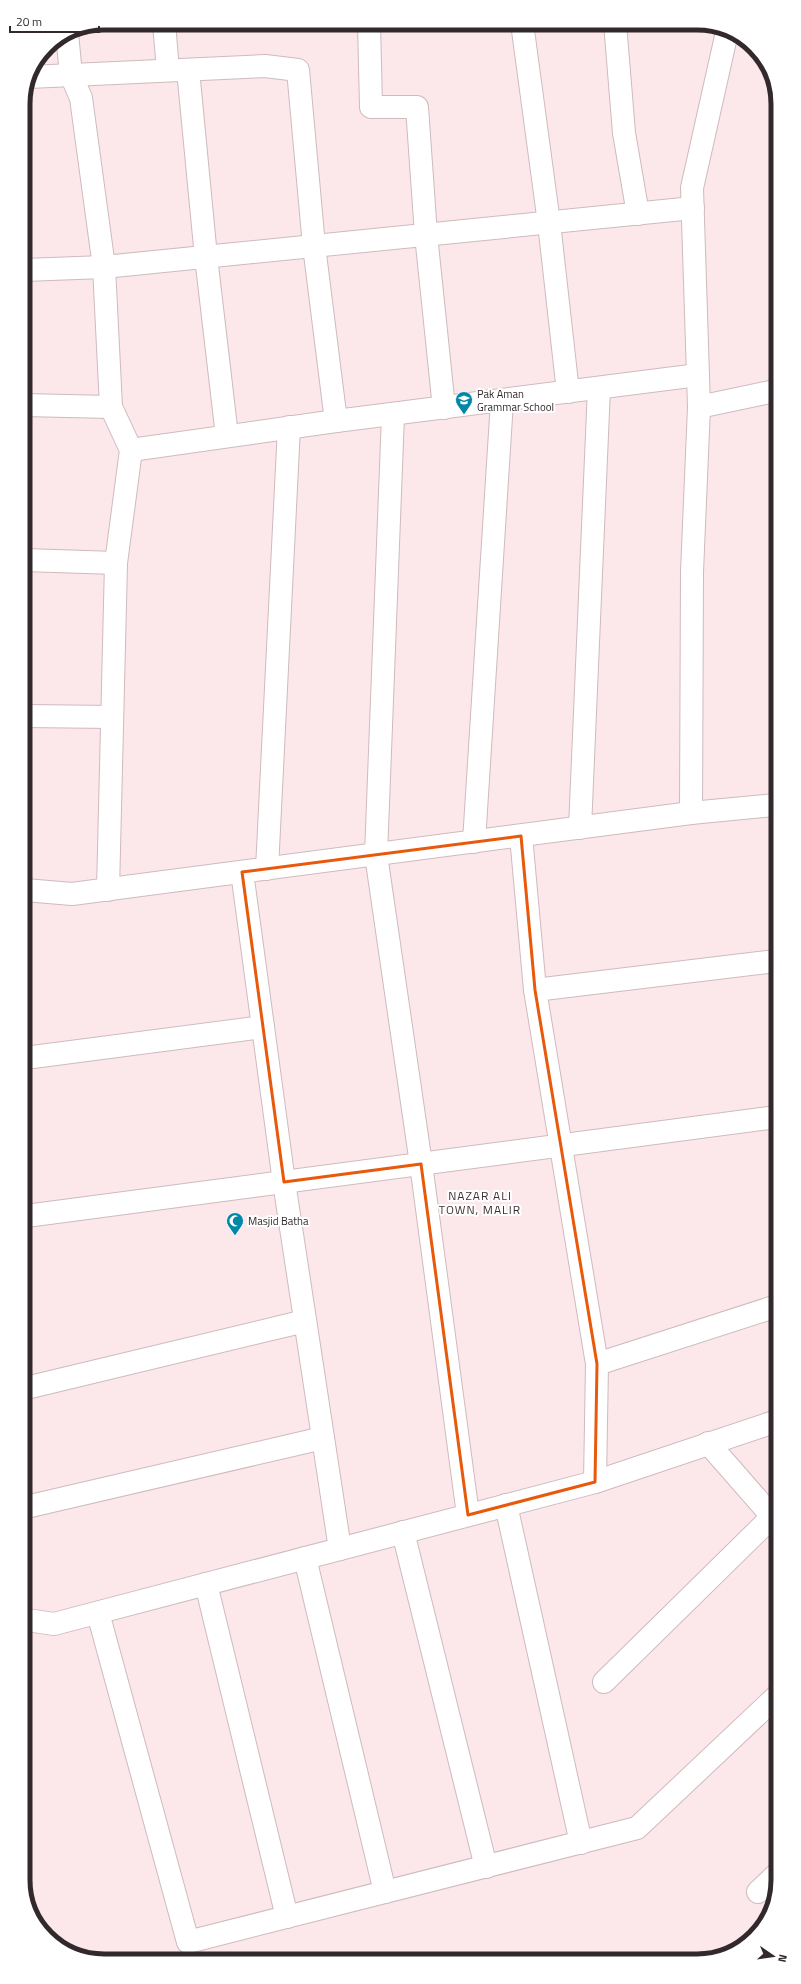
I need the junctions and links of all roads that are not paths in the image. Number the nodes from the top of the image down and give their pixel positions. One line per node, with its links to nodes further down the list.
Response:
1 (166, 30): 7 (street)
2 (369, 30): 13 (street)
3 (523, 30): 12 (street)
4 (616, 30): 11 (street)
5 (726, 36): 10 (street)
6 (68, 40): 8 (street)
7 (178, 70): 8 (street); 14 (street); 15 (street)
8 (71, 75): 9 (street); 16 (street)
9 (35, 78)
10 (693, 208): 11 (street); 18 (street)
11 (638, 214): 12 (street)
12 (549, 223): 13 (street); 20 (street)
13 (426, 235): 14 (street); 26 (street)
14 (314, 246): 15 (street); 28 (street)
15 (206, 257): 16 (street); 30 (street)
16 (104, 267): 17 (street); 24 (street)
17 (30, 270)
18 (698, 375): 19 (street); 25 (street)
19 (599, 388): 20 (street); 38 (street)
20 (568, 392): 22 (street)
21 (771, 392): 25 (street)
22 (502, 401): 26 (street); 40 (street)
23 (30, 405): 24 (street)
24 (111, 407): 31 (street)
25 (699, 407): 37 (street)
26 (444, 408): 27 (street)
27 (393, 415): 28 (street); 41 (street)
28 (336, 421): 29 (street)
29 (289, 427): 30 (street); 42 (street)
30 (227, 436): 31 (street)
31 (131, 450): 33 (street)
32 (30, 560): 33 (street)
33 (116, 563): 35 (street)
34 (30, 716): 35 (street)
35 (112, 717): 45 (street)
36 (771, 805): 37 (street)
37 (691, 813): 38 (street)
38 (580, 828): 39 (street)
39 (521, 836): 40 (street); 47 (street)
40 (474, 842): 41 (street)
41 (376, 855): 42 (street); 52 (street)
42 (267, 869): 43 (street)
43 (242, 872): 45 (street); 48 (street)
44 (30, 890): 45 (street)
45 (108, 890)
46 (771, 962): 47 (street)
47 (535, 990): 51 (street)
48 (263, 1027): 49 (street); 53 (street)
49 (30, 1057)
50 (771, 1118): 51 (street)
51 (561, 1145): 52 (street); 57 (street)
52 (421, 1164): 53 (street); 66 (street)
53 (284, 1182): 54 (street); 56 (street)
54 (30, 1215)
55 (771, 1308): 57 (street)
56 (305, 1321): 58 (street); 60 (street)
57 (597, 1364): 62 (street)
58 (30, 1387)
59 (771, 1423): 61 (street)
60 (323, 1438): 64 (street); 69 (street)
61 (708, 1443): 62 (street); 65 (street)
62 (594, 1482): 63 (street)
63 (506, 1505): 66 (street); 76 (street)
64 (30, 1506)
65 (771, 1513)
66 (468, 1515): 68 (street)
67 (771, 1521): 74 (street)
68 (403, 1532): 69 (street); 77 (street)
69 (340, 1549): 70 (street)
70 (305, 1558): 71 (street); 79 (street)
71 (206, 1584): 72 (street); 81 (street)
72 (98, 1613): 73 (street); 81 (street)
73 (30, 1620)
74 (604, 1682)
75 (771, 1702): 76 (street)
76 (581, 1843): 77 (street)
77 (486, 1867): 79 (street)
78 (771, 1880): 80 (street)
79 (385, 1892): 81 (street)
80 (758, 1892)
81 (287, 1917)

